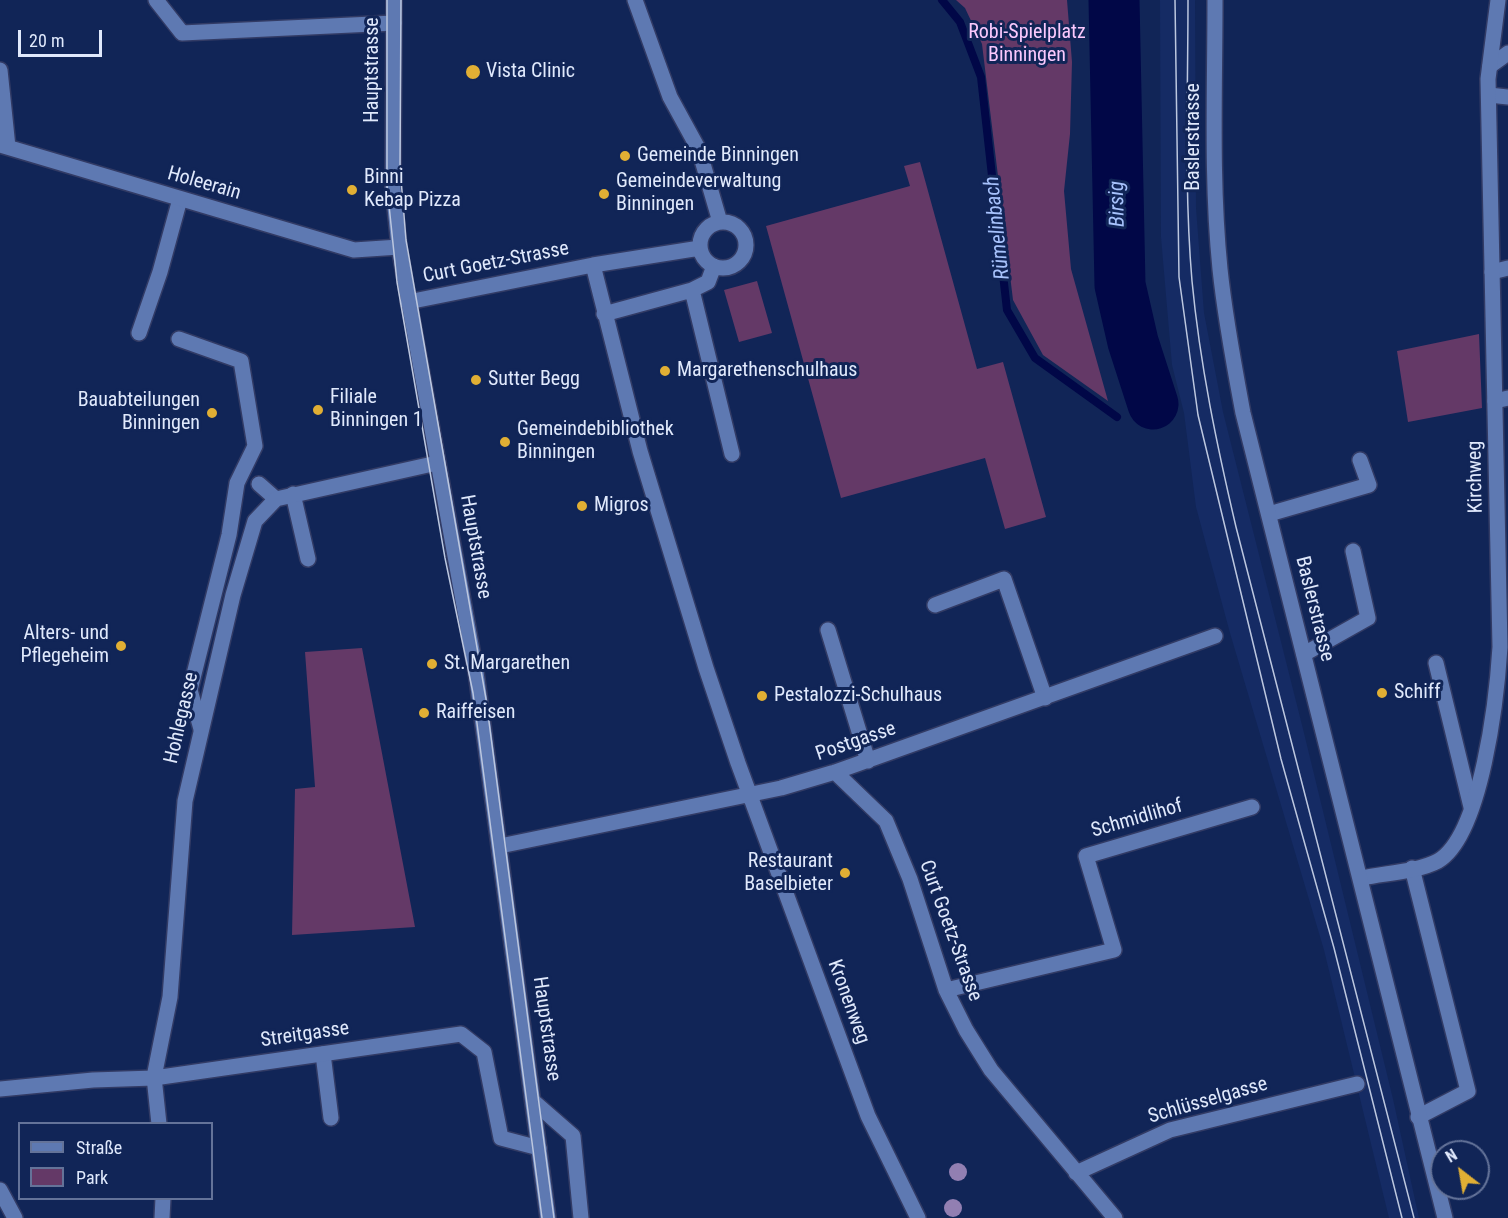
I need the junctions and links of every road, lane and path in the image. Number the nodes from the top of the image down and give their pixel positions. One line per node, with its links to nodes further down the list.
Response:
1 (156, 0): 6 (street)
2 (394, 0): 6 (street, Hauptstrasse)
3 (635, 0): 14 (street)
4 (1215, 0): 33 (street, Baslerstrasse)
5 (1498, 0): 8 (street, Kirchweg)
6 (394, 23): 15 (street, Hauptstrasse)
7 (1508, 53): 8 (street)
8 (1490, 66): 10 (street, Kirchweg)
9 (0, 70): 12 (street)
10 (1489, 95): 11 (street); 20 (street, Kirchweg)
11 (1508, 97)
12 (4, 146): 13 (street, Holeerain)
13 (180, 199): 15 (street, Holeerain); 24 (street)
14 (720, 222): 16 (street); 18 (street)
15 (399, 247): 22 (street, Hauptstrasse)
16 (700, 248): 17 (street, Curt Goetz-Strasse); 18 (street)
17 (593, 265): 22 (street, Curt Goetz-Strasse); 23 (street, Curt Goetz-Strasse)
18 (714, 266): 21 (street)
19 (1508, 268): 20 (street)
20 (1492, 272): 26 (street, Kirchweg)
21 (692, 290): 23 (street); 27 (street)
22 (408, 302): 29 (street, Hauptstrasse)
23 (604, 314): 48 (street, Curt Goetz-Strasse)
24 (139, 333)
25 (179, 339): 45 (street)
26 (1501, 400): 34 (street, Kirchweg)
27 (732, 454)
28 (1360, 460): 33 (street)
29 (437, 463): 31 (street, Hohlegasse); 51 (street, Hauptstrasse)
30 (259, 484): 32 (street)
31 (293, 494): 32 (street, Hohlegasse); 36 (street)
32 (276, 499): 45 (street, Hohlegasse)
33 (1269, 514): 41 (street, Baslerstrasse)
34 (1503, 515): 40 (street, Kirchweg)
35 (1353, 551): 41 (street)
36 (308, 559)
37 (935, 605): 44 (street)
38 (828, 630): 46 (street)
39 (1215, 636): 44 (street, Postgasse)
40 (1504, 645): 43 (street, Kirchweg)
41 (1304, 654): 53 (street, Baslerstrasse)
42 (1436, 663): 50 (street)
43 (1503, 691): 50 (street, Kirchweg)
44 (1044, 698): 46 (street, Postgasse)
45 (201, 729): 56 (street, Hohlegasse)
46 (868, 761): 47 (street, Postgasse)
47 (835, 772): 48 (street, Postgasse); 54 (street, Curt Goetz-Strasse)
48 (750, 795): 51 (street, Postgasse); 71 (street, Kronenweg)
49 (1252, 807): 54 (street, Schmidlihof)
50 (1470, 807): 52 (street, Kirchweg)
51 (500, 846): 59 (street, Hauptstrasse)
52 (1412, 868): 53 (street, Kirchweg); 61 (street)
53 (1362, 878): 61 (street, Baslerstrasse)
54 (946, 990): 64 (street, Curt Goetz-Strasse)
55 (323, 1054): 56 (street, Streitgasse); 60 (street); 63 (street, Streitgasse)
56 (154, 1077): 58 (street, Streitgasse); 62 (street, Hohlegasse)
57 (1357, 1084): 64 (street, Schlüsselgasse)
58 (0, 1089)
59 (534, 1101): 63 (street, Hauptstrasse); 70 (street, Hauptstrasse)
60 (331, 1118)
61 (1418, 1118): 73 (street, Baslerstrasse)
62 (159, 1122)
63 (539, 1148): 69 (street, Hauptstrasse)
64 (1076, 1173): 72 (street, Curt Goetz-Strasse)
65 (0, 1190): 67 (street)
66 (163, 1200): 68 (street)
67 (15, 1218)
68 (162, 1218)
69 (548, 1218)
70 (581, 1218)
71 (918, 1218)
72 (1115, 1218)
73 (1445, 1218)

